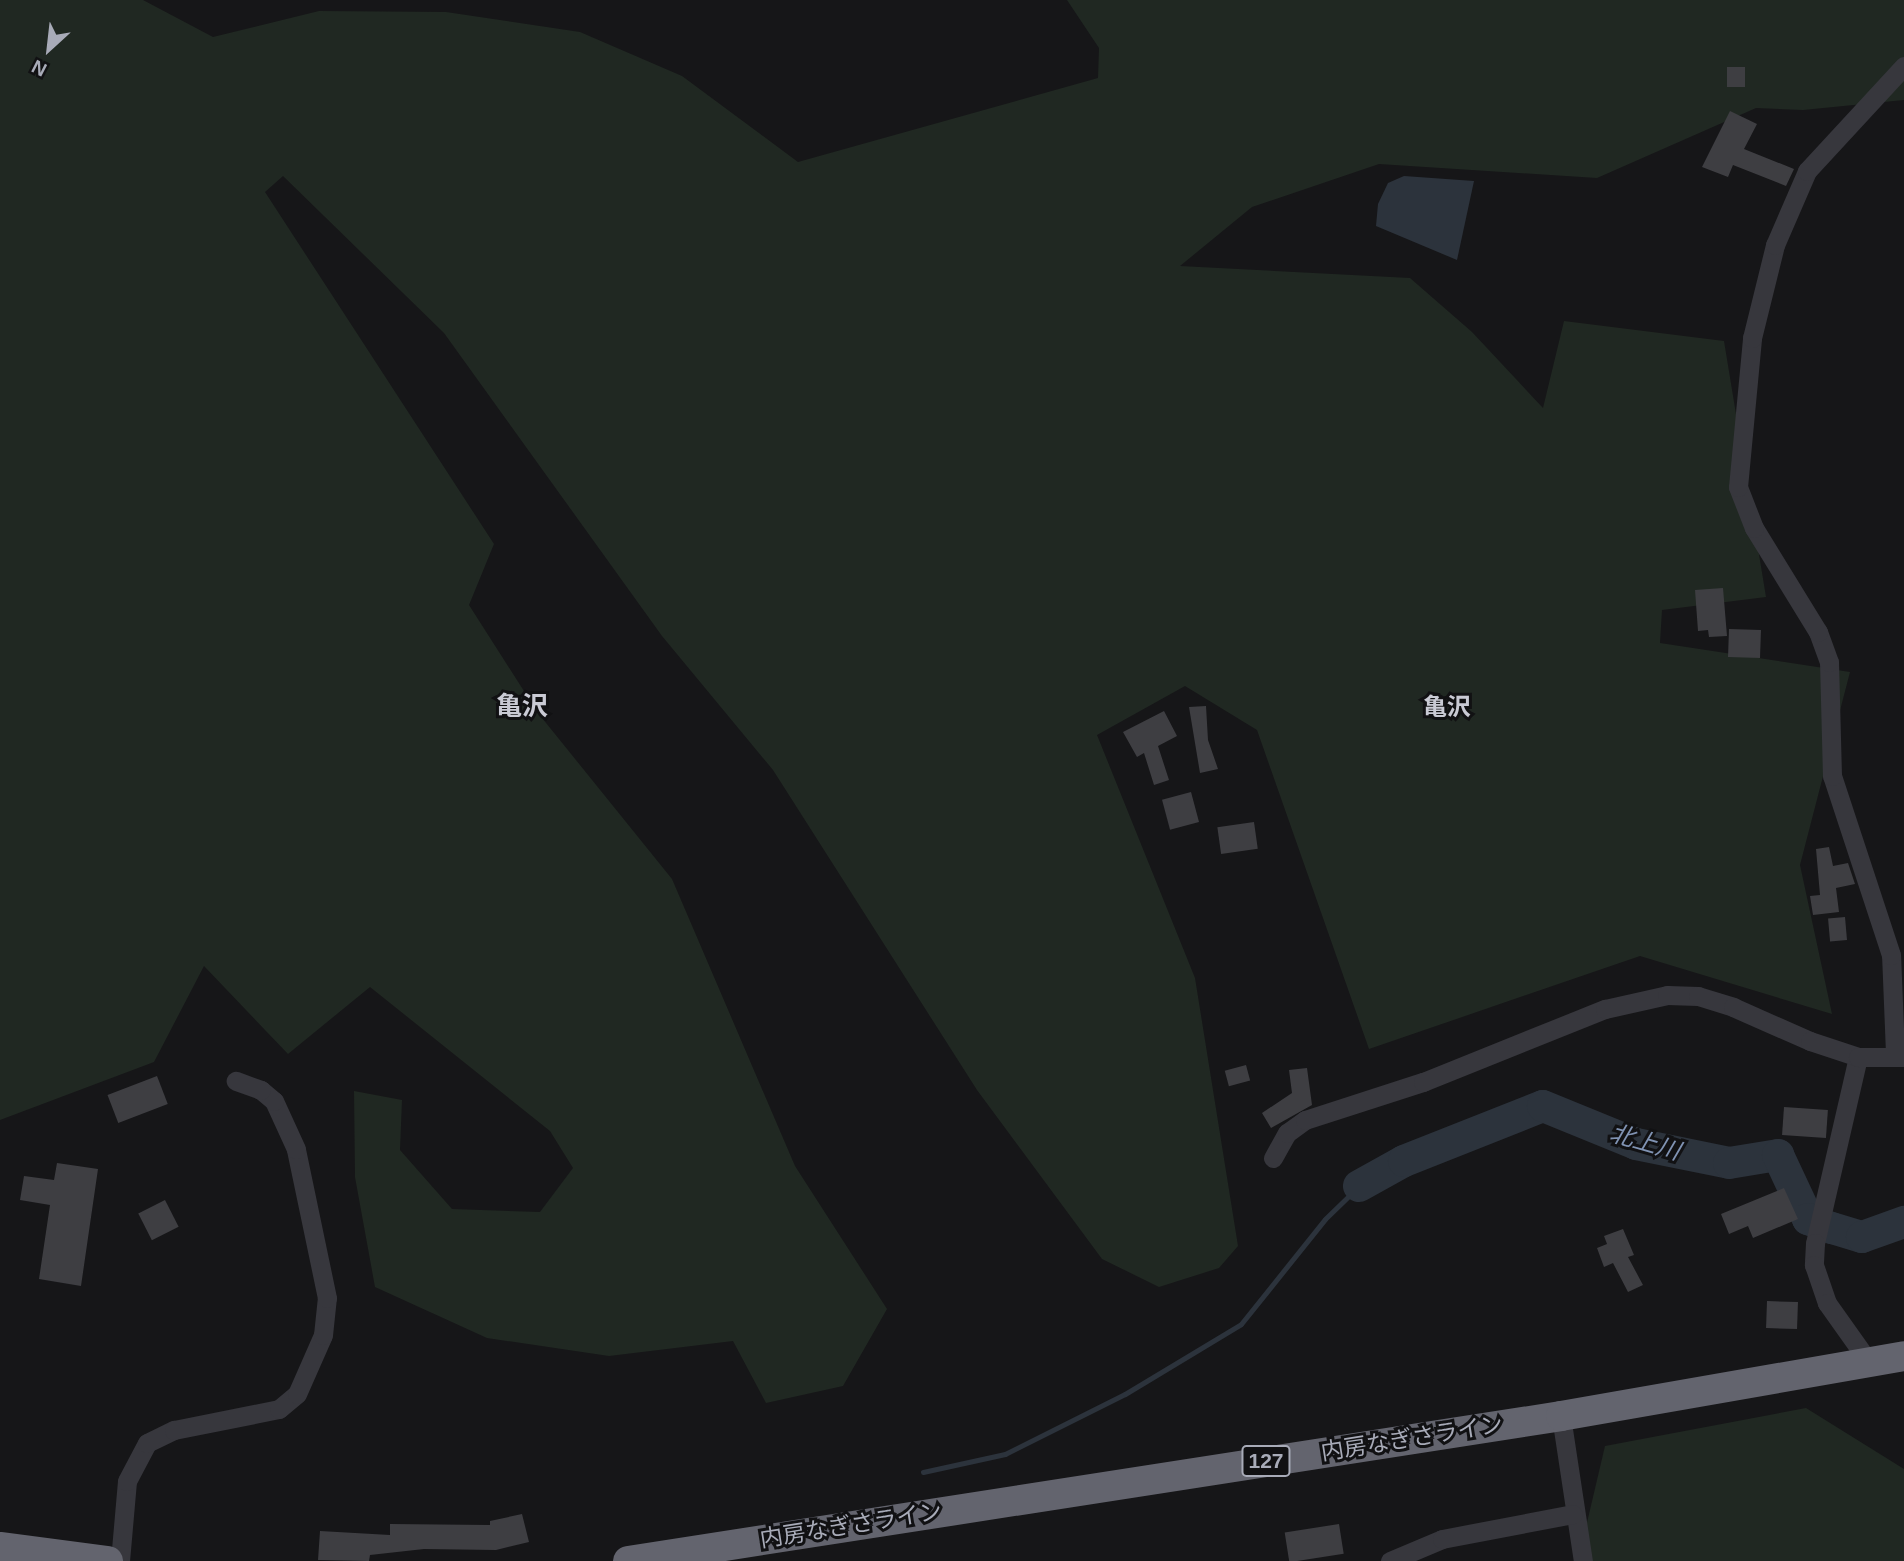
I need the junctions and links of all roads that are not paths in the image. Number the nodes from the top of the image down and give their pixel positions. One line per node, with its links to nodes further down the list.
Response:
1 (1904, 66): 2 (street)
2 (1899, 1055): 3 (street)
3 (1858, 1056): 5 (street); 7 (street)
4 (236, 1081): 12 (street)
5 (1273, 1158)
6 (1904, 1356): 7 (highway, 内房なぎさライン / 127)
7 (1868, 1362): 8 (highway, 内房なぎさライン / 127)
8 (1561, 1416): 9 (street); 13 (highway, 内房なぎさライン / 127)
9 (1573, 1514): 14 (street); 15 (street)
10 (0, 1547): 11 (highway)
11 (108, 1561)
12 (120, 1561)
13 (628, 1561)
14 (1390, 1561)
15 (1583, 1561)

